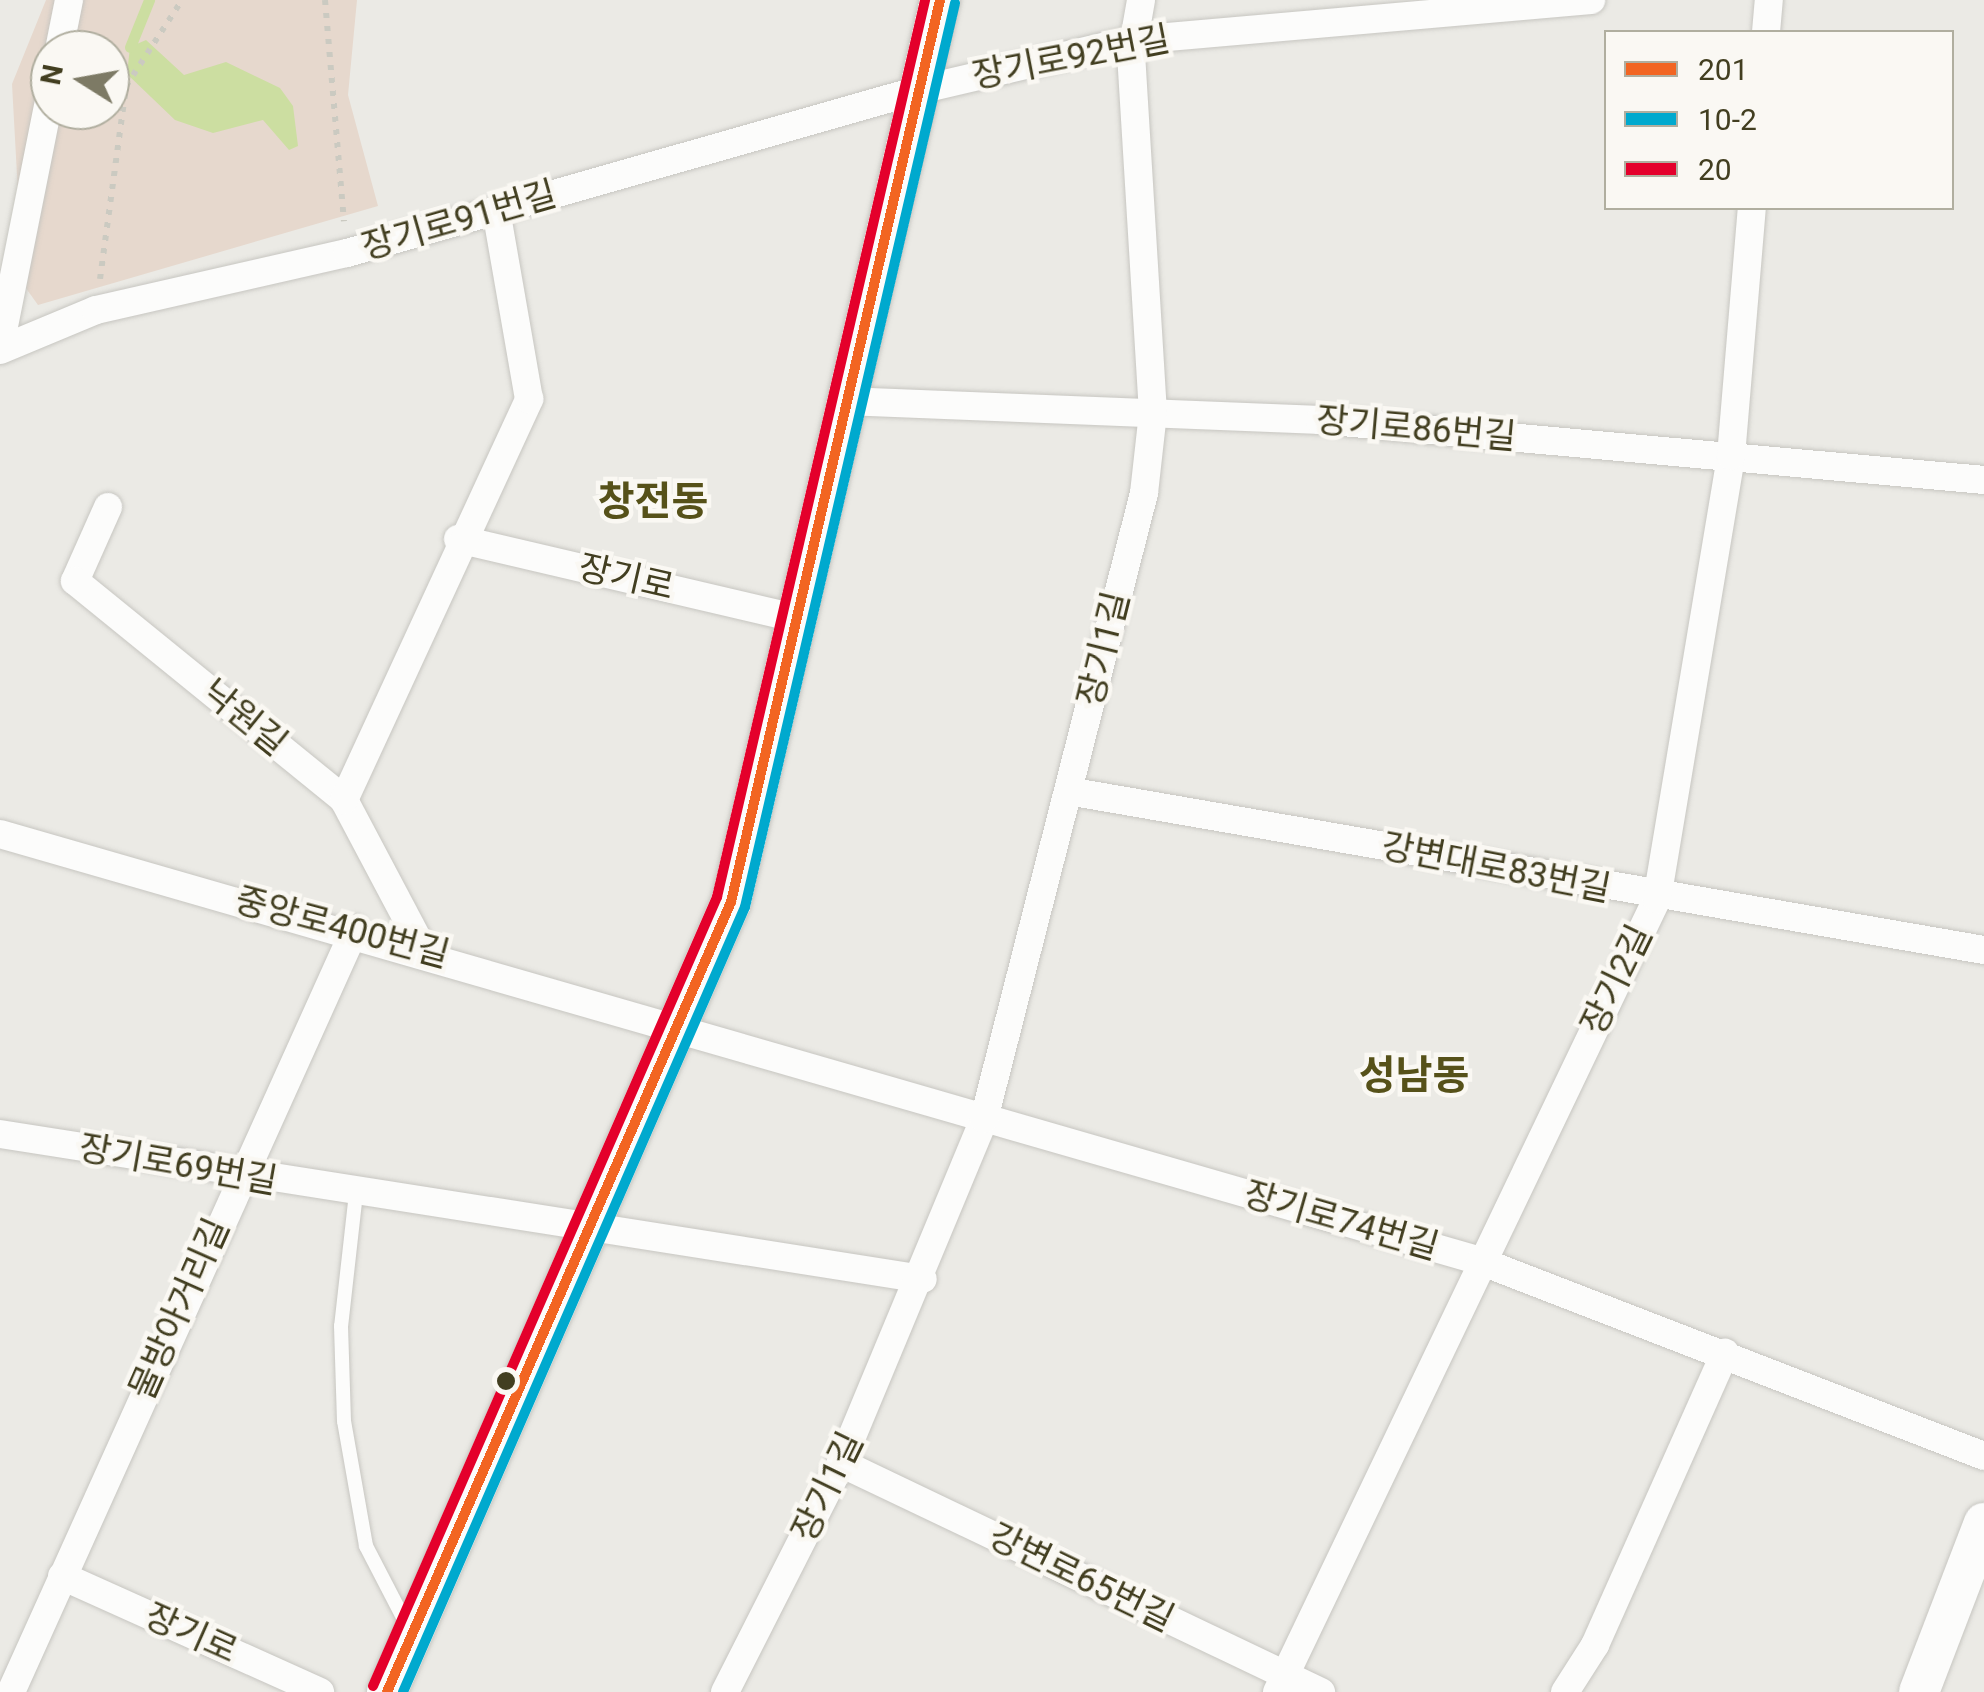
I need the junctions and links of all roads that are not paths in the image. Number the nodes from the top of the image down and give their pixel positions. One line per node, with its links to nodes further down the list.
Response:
1 (69, 0): 7 (street)
2 (940, 0): 10 (main road)
3 (1142, 0): 9 (street, 장기1길)
4 (1591, 0): 6 (street, 장기로92번길)
5 (1769, 0): 8 (street)
6 (1462, 6): 9 (street, 장기로92번길)
7 (63, 30)
8 (1766, 30)
9 (1133, 40): 10 (street, 장기로92번길); 16 (street, 장기1길)
10 (919, 90): 12 (street, 장기로91번길); 15 (main road)
11 (43, 130): 14 (street)
12 (496, 210): 14 (street, 장기로91번길); 20 (street)
13 (1752, 210): 17 (street, 장기2길)
14 (0, 348)
15 (846, 401): 16 (street, 장기로86번길); 21 (main road)
16 (1153, 413): 17 (street, 장기로86번길); 22 (street, 장기1길)
17 (1731, 456): 18 (street, 장기로86번길); 25 (street, 장기2길)
18 (1984, 480)
19 (108, 507): 23 (street, 낙원길)
20 (458, 539): 21 (street, 장기로); 23 (street)
21 (795, 618): 29 (main road)
22 (1068, 792): 25 (street, 강변대로83번길); 30 (street, 장기1길)
23 (344, 800): 27 (street, 낙원길)
24 (0, 834): 26 (street, 중앙로400번길)
25 (1657, 899): 28 (street, 강변대로83번길); 35 (street, 장기2길)
26 (355, 929): 27 (street, 중앙로400번길); 32 (street, 물방아거리길)
27 (423, 950): 29 (street, 중앙로400번길)
28 (1984, 950)
29 (684, 1026): 30 (street, 장기로74번길); 34 (main road)
30 (984, 1118): 35 (street, 장기로74번길); 36 (street, 장기1길)
31 (0, 1134): 32 (street, 장기로69번길)
32 (238, 1176): 33 (street, 장기로69번길); 41 (street, 물방아거리길)
33 (356, 1193): 34 (street, 장기로69번길); 42 (lane)
34 (596, 1228): 36 (street); 42 (main road)
35 (1480, 1261): 37 (street, 장기로74번길); 43 (street, 장기2길)
36 (923, 1280): 39 (street, 장기1길)
37 (1725, 1352): 38 (street, 장기로74번길); 49 (street)
38 (1984, 1456)
39 (842, 1463): 43 (street, 강변로65번길); 47 (street, 장기1길)
40 (1984, 1523): 50 (main road)
41 (62, 1576): 44 (street, 물방아거리길); 45 (street, 장기로)
42 (412, 1634): 46 (main road)
43 (1280, 1684): 48 (street, 강변로65번길)
44 (8, 1687)
45 (320, 1692)
46 (386, 1692)
47 (725, 1692)
48 (1321, 1692)
49 (1565, 1692)
50 (1919, 1692)

